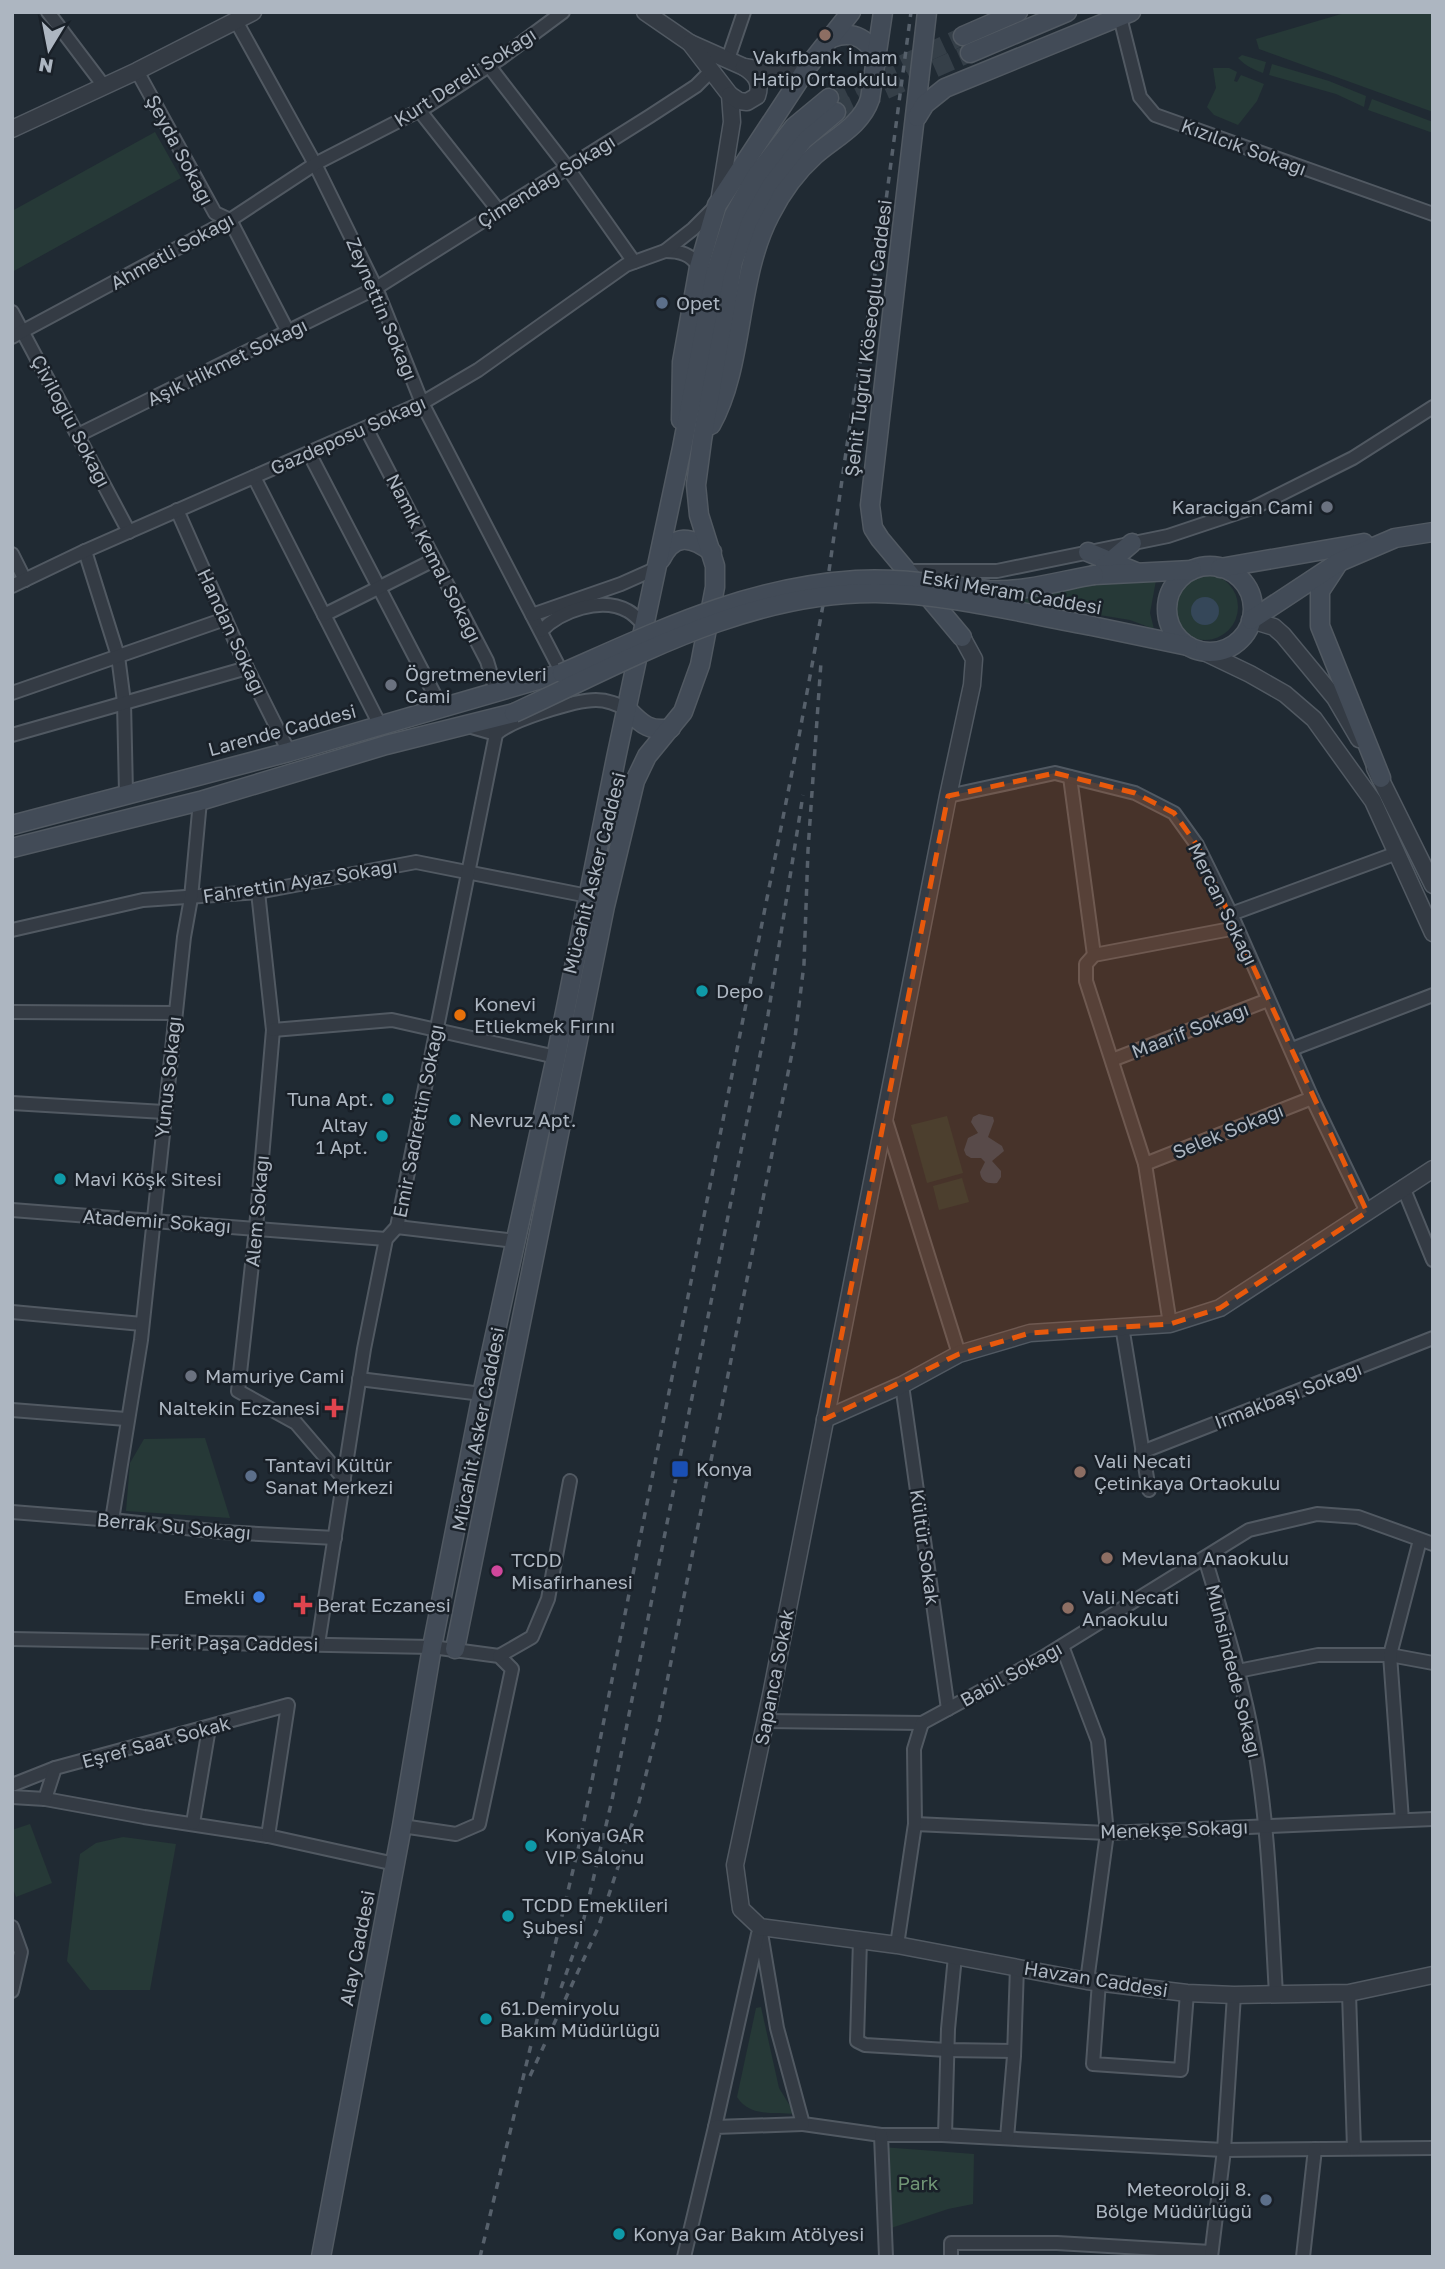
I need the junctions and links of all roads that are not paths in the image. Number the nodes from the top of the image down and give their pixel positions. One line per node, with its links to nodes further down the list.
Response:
1 (48, 12): 22 (street)
2 (253, 12): 12 (street)
3 (563, 12): 18 (street, Kurt Dereli Sokağı)
4 (645, 12): 14 (street)
5 (744, 12): 15 (street)
6 (851, 12): 13 (main road)
7 (883, 12): 16 (main road)
8 (928, 12): 25 (main road, Şehit Tuğrul Köseoğlu Caddesi)
9 (1068, 12): 10 (main road)
10 (1012, 14)
11 (1125, 14): 25 (main road); 32 (street, Kızılcık Sokağı)
12 (236, 21): 21 (street); 28 (street, Zeynettin Sokağı)
13 (832, 38): 16 (main road); 17 (main road)
14 (690, 43): 15 (street); 20 (street)
15 (727, 59): 19 (street)
16 (877, 61): 45 (main road)
17 (809, 65): 19 (street); 30 (main road)
18 (489, 66): 24 (street, Kurt Dereli Sokağı); 29 (street)
19 (744, 67): 23 (street)
20 (712, 70): 23 (street); 29 (street, Çimendağ Sokağı)
21 (137, 71): 22 (street); 33 (street, Şeyda Sokağı)
22 (104, 86): 26 (street)
23 (730, 95): 30 (street)
24 (419, 110): 27 (street, Kurt Dereli Sokağı); 31 (street)
25 (915, 120): 64 (main road, Şehit Tuğrul Köseoğlu Caddesi)
26 (12, 129)
27 (328, 158): 28 (street, Ahmetli Sokağı)
28 (315, 164): 33 (street, Ahmetli Sokağı); 37 (street, Zeynettin Sokağı)
29 (567, 167): 31 (street, Çimendağ Sokağı); 35 (street)
30 (719, 200): 34 (street, Gazdeposu Sokağı); 36 (main road)
31 (498, 210): 37 (street, Çimendağ Sokağı)
32 (1433, 214)
33 (230, 220): 39 (street, Şeyda Sokağı); 40 (street, Ahmetli Sokağı)
34 (665, 251): 35 (street, Gazdeposu Sokağı); 36 (street)
35 (634, 262): 41 (street, Gazdeposu Sokağı)
36 (699, 267): 46 (main road)
37 (376, 288): 39 (street, Aşık Hikmet Sokağı); 41 (street, Zeynettin Sokağı)
38 (12, 312): 40 (street, Çiviloğlu Sokağı)
39 (288, 332): 44 (street, Aşık Hikmet Sokağı)
40 (18, 334): 44 (street, Çiviloğlu Sokağı)
41 (422, 403): 43 (street, Gazdeposu Sokağı); 71 (street, Zeynettin Sokağı)
42 (1433, 407): 53 (street)
43 (366, 428): 47 (street, Gazdeposu Sokağı); 58 (street, Namık Kemal Sokağı)
44 (78, 435): 50 (street, Çiviloğlu Sokağı)
45 (702, 440): 46 (main road, Mücahit Asker Caddesi); 55 (main road, Mücahit Asker Caddesi)
46 (682, 448): 61 (main road, Mücahit Asker Caddesi)
47 (309, 453): 48 (street, Gazdeposu Sokağı); 69 (street)
48 (254, 477): 49 (street, Gazdeposu Sokağı); 70 (street)
49 (177, 510): 50 (street, Gazdeposu Sokağı); 72 (street, Handan Sokağı)
50 (129, 531): 54 (street, Gazdeposu Sokağı)
51 (1433, 532): 52 (main road)
52 (1395, 538): 60 (main road); 62 (main road)
53 (1132, 543): 56 (street); 59 (main road)
54 (85, 551): 67 (street, Gazdeposu Sokağı); 78 (street)
55 (712, 552): 61 (main road); 88 (main road, Mücahit Asker Caddesi)
56 (1088, 552): 59 (main road); 64 (street)
57 (12, 554): 67 (street)
58 (434, 559): 69 (street); 81 (street, Namık Kemal Sokağı)
59 (1112, 561): 65 (main road); 66 (main road)
60 (1339, 562): 73 (main road); 92 (main road)
61 (657, 568): 71 (street); 74 (main road, Mücahit Asker Caddesi)
62 (1220, 568): 63 (main road); 73 (main road)
63 (1192, 570): 65 (main road, Eski Meram Caddesi); 77 (main road)
64 (907, 571): 76 (main road, Şehit Tuğrul Köseoğlu Caddesi)
65 (1139, 573): 66 (main road, Eski Meram Caddesi)
66 (1094, 575): 80 (main road, Eski Meram Caddesi, bridge)
67 (25, 580): 68 (street, Gazdeposu Sokağı)
68 (12, 586)
69 (380, 589): 70 (street); 84 (street)
70 (324, 615): 86 (street)
71 (532, 615): 75 (street, Zeynettin Sokağı)
72 (225, 619): 78 (street); 79 (street, Handan Sokağı)
73 (1251, 620): 77 (main road); 92 (street)
74 (645, 626): 75 (street); 85 (main road, Mücahit Asker Caddesi)
75 (541, 631): 80 (street, Zeynettin Sokağı)
76 (962, 637): 94 (street, Sapanca Sokak)
77 (1194, 648): 87 (main road, Eski Meram Caddesi, bridge); 98 (street)
78 (118, 656): 82 (street); 83 (street)
79 (247, 667): 83 (street); 90 (street, Handan Sokağı)
80 (562, 673): 81 (main road, Larende Caddesi)
81 (496, 691): 84 (main road, Larende Caddesi)
82 (12, 693)
83 (124, 702): 89 (street); 93 (street)
84 (441, 707): 86 (main road, Larende Caddesi)
85 (628, 710): 87 (street); 88 (main road); 102 (main road, Mücahit Asker Caddesi)
86 (380, 725): 90 (main road, Larende Caddesi)
87 (494, 727): 95 (main road); 99 (street, Emir Sadrettin Sokağı)
88 (671, 728): 158 (main road, Mücahit Asker Caddesi)
89 (12, 735)
90 (289, 752): 93 (main road, Larende Caddesi)
91 (1070, 777): 94 (street, Mercan Sokağı); 104 (street, Mercan Sokağı); 108 (street)
92 (1381, 778): 100 (street)
93 (126, 793): 96 (main road, Larende Caddesi)
94 (948, 796): 121 (street, Sapanca Sokak)
95 (200, 801): 97 (main road); 103 (street, Yunus Sokağı)
96 (12, 825)
97 (12, 848)
98 (1397, 853): 104 (street); 107 (street)
99 (468, 872): 101 (street, Fahrettin Ayaz Sokağı); 102 (street, Fahrettin Ayaz Sokağı); 114 (street, Emir Sadrettin Sokağı)
100 (1433, 885)
101 (258, 892): 103 (street, Fahrettin Ayaz Sokağı); 113 (street, Alem Sokağı)
102 (588, 896): 116 (main road, Mücahit Asker Caddesi)
103 (191, 898): 106 (street, Fahrettin Ayaz Sokağı); 112 (street, Yunus Sokağı)
104 (1231, 914): 105 (street, Mercan Sokağı)
105 (1236, 928): 108 (street); 110 (street, Mercan Sokağı)
106 (12, 930)
107 (1433, 933)
108 (1094, 955): 117 (street)
109 (1433, 995): 115 (street)
110 (1268, 1000): 115 (street, Mercan Sokağı); 117 (street, Maarif Sokağı)
111 (12, 1012): 112 (street)
112 (176, 1013): 120 (street, Yunus Sokağı)
113 (273, 1030): 114 (street); 129 (street, Alem Sokağı)
114 (437, 1030): 116 (street); 128 (street, Emir Sadrettin Sokağı)
115 (1292, 1049): 118 (street, Mercan Sokağı)
116 (556, 1056): 131 (main road, Mücahit Asker Caddesi)
117 (1112, 1060): 122 (street)
118 (1312, 1098): 122 (street, Selek Sokağı); 126 (street, Mercan Sokağı)
119 (12, 1103): 120 (street)
120 (164, 1112): 127 (street, Yunus Sokağı)
121 (884, 1114): 138 (street); 144 (street, Sapanca Sokak)
122 (1144, 1164): 135 (street)
123 (1433, 1170): 124 (street)
124 (1404, 1187): 126 (street); 132 (street)
125 (12, 1210): 127 (street, Atademir Sokağı)
126 (1367, 1212): 135 (street)
127 (152, 1219): 129 (street, Atademir Sokağı); 134 (street, Yunus Sokağı)
128 (397, 1227): 130 (street, Emir Sadrettin Sokağı); 131 (street)
129 (256, 1228): 130 (street, Atademir Sokağı); 146 (street, Alem Sokağı)
130 (386, 1239): 139 (street, Emir Sadrettin Sokağı)
131 (515, 1241): 141 (main road, Mücahit Asker Caddesi)
132 (1433, 1260)
133 (12, 1312): 134 (street)
134 (142, 1324): 143 (street, Yunus Sokağı)
135 (1170, 1324): 136 (street)
136 (1122, 1326): 138 (street); 145 (street)
137 (1433, 1338): 145 (street, Irmakbaşı Sokağı)
138 (959, 1354): 140 (street)
139 (359, 1379): 141 (street); 146 (street, Emir Sadrettin Sokağı)
140 (902, 1385): 144 (street); 163 (street, Kültür Sokak)
141 (482, 1394): 157 (main road, Mücahit Asker Caddesi)
142 (12, 1410): 143 (street)
143 (126, 1419): 150 (street, Yunus Sokağı)
144 (825, 1419): 164 (street, Sapanca Sokak)
145 (1142, 1452): 148 (street)
146 (344, 1479): 151 (street, Emir Sadrettin Sokağı)
147 (570, 1482): 160 (street)
148 (1149, 1490)
149 (12, 1512): 150 (street, Berrak Su Sokağı)
150 (112, 1520): 151 (street, Berrak Su Sokağı)
151 (335, 1538): 155 (street, Emir Sadrettin Sokağı)
152 (1426, 1542): 153 (street, Babil Sokağı); 159 (street)
153 (1205, 1558): 156 (street, Babil Sokağı); 162 (street, Muhsindede Sokağı)
154 (12, 1639): 155 (street, Ferit Paşa Caddesi)
155 (318, 1644): 157 (street, Ferit Paşa Caddesi)
156 (1062, 1646): 163 (street, Babil Sokağı); 177 (street)
157 (432, 1647): 158 (street, Ferit Paşa Caddesi); 176 (main road, Alay Caddesi)
158 (455, 1649): 160 (street, Ferit Paşa Caddesi)
159 (1390, 1655): 161 (street); 162 (street); 172 (street)
160 (499, 1656): 176 (street)
161 (1433, 1663)
162 (1238, 1671): 175 (street, Muhsindede Sokağı)
163 (948, 1709): 165 (street, Babil Sokağı)
164 (766, 1721): 165 (street, Babil Sokağı); 181 (street, Sapanca Sokak)
165 (922, 1723): 174 (street)
166 (209, 1728): 167 (street, Eşref Saat Sokak); 173 (street); 178 (street, Eşref Saat Sokak)
167 (55, 1768): 168 (street); 170 (street, Eşref Saat Sokak)
168 (12, 1785)
169 (12, 1797): 170 (street)
170 (44, 1800): 173 (street)
171 (1433, 1819): 172 (street, Menekşe Sokağı)
172 (1402, 1820): 175 (street, Menekşe Sokağı)
173 (193, 1823): 178 (street)
174 (915, 1824): 177 (street, Menekşe Sokağı); 183 (street)
175 (1265, 1825): 177 (street, Menekşe Sokağı); 191 (street, Muhsindede Sokağı)
176 (402, 1826): 179 (main road, Alay Caddesi)
177 (1107, 1833): 187 (street)
178 (268, 1836): 179 (street)
179 (395, 1864): 205 (main road, Alay Caddesi)
180 (12, 1927): 188 (street)
181 (760, 1927): 182 (street, Havzan Caddesi); 195 (street); 196 (street)
182 (860, 1940): 183 (street, Havzan Caddesi); 193 (street)
183 (897, 1945): 184 (street, Havzan Caddesi)
184 (955, 1956): 185 (street, Havzan Caddesi); 193 (street)
185 (1017, 1968): 187 (street, Havzan Caddesi); 194 (street)
186 (1433, 1975): 190 (street, Havzan Caddesi)
187 (1093, 1981): 189 (street, Havzan Caddesi); 189 (street)
188 (12, 1991)
189 (1187, 1993): 192 (street, Havzan Caddesi)
190 (1349, 1993): 191 (street, Havzan Caddesi); 200 (street)
191 (1276, 1994): 192 (street, Havzan Caddesi)
192 (1234, 1995): 203 (street)
193 (947, 2050): 194 (street); 198 (street)
194 (1014, 2051): 199 (street)
195 (803, 2124): 196 (street); 197 (street)
196 (715, 2127): 206 (street)
197 (881, 2135): 198 (street); 207 (street)
198 (945, 2135): 199 (street)
199 (1007, 2138): 203 (street)
200 (1354, 2148): 201 (street); 202 (street)
201 (1433, 2148)
202 (1315, 2149): 203 (street); 209 (street)
203 (1224, 2150): 204 (street)
204 (1211, 2255): 208 (street)
205 (321, 2257)
206 (684, 2257)
207 (886, 2257)
208 (951, 2257)
209 (1303, 2257)

